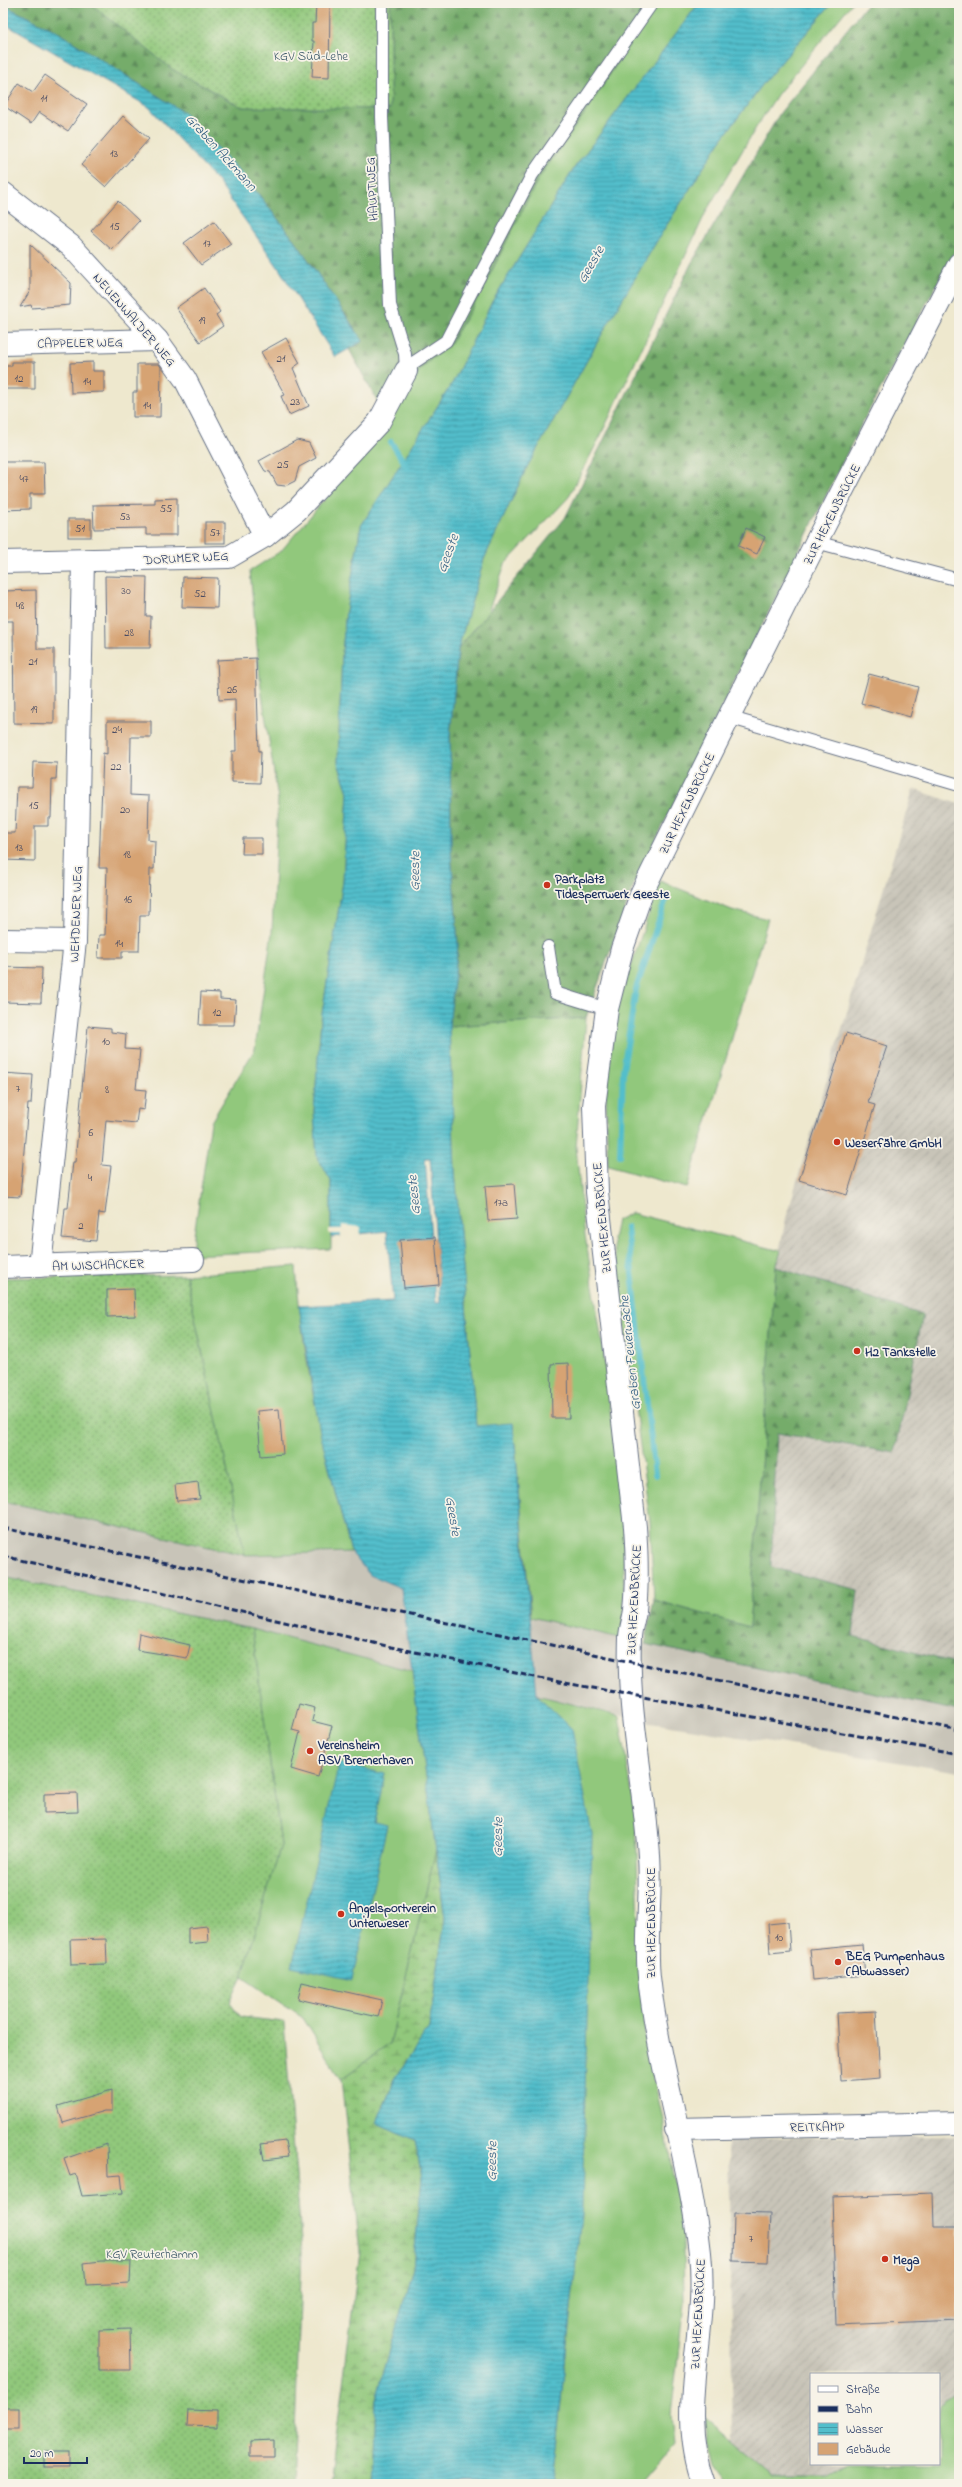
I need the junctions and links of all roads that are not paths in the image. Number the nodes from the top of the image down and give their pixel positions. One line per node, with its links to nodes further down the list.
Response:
1 (382, 3): 7 (lane, HAUPTWEG)
2 (652, 3): 7 (lane)
3 (3, 193): 5 (street, NEUENWALDER WEG)
4 (959, 264): 9 (street, ZUR HEXENBRÜCKE)
5 (157, 340): 6 (street, CAPPELER WEG); 8 (street, NEUENWALDER WEG)
6 (3, 344)
7 (406, 371): 8 (street, DORUMER WEG)
8 (265, 536): 10 (street, DORUMER WEG)
9 (816, 542): 12 (lane); 13 (street, ZUR HEXENBRÜCKE)
10 (83, 560): 11 (street, DORUMER WEG); 16 (street, WEHDENER WEG)
11 (3, 562)
12 (959, 580)
13 (728, 717): 14 (lane); 18 (street, ZUR HEXENBRÜCKE)
14 (959, 785)
15 (3, 940): 16 (street)
16 (75, 941): 20 (street, WEHDENER WEG)
17 (548, 947): 18 (lane)
18 (607, 1009): 23 (street, ZUR HEXENBRÜCKE)
19 (193, 1260): 20 (street, AM WISCHACKER)
20 (40, 1266): 21 (street, AM WISCHACKER)
21 (3, 1267)
22 (959, 2123): 23 (street, REITKAMP)
23 (676, 2129): 24 (street, ZUR HEXENBRÜCKE)
24 (704, 2484)

